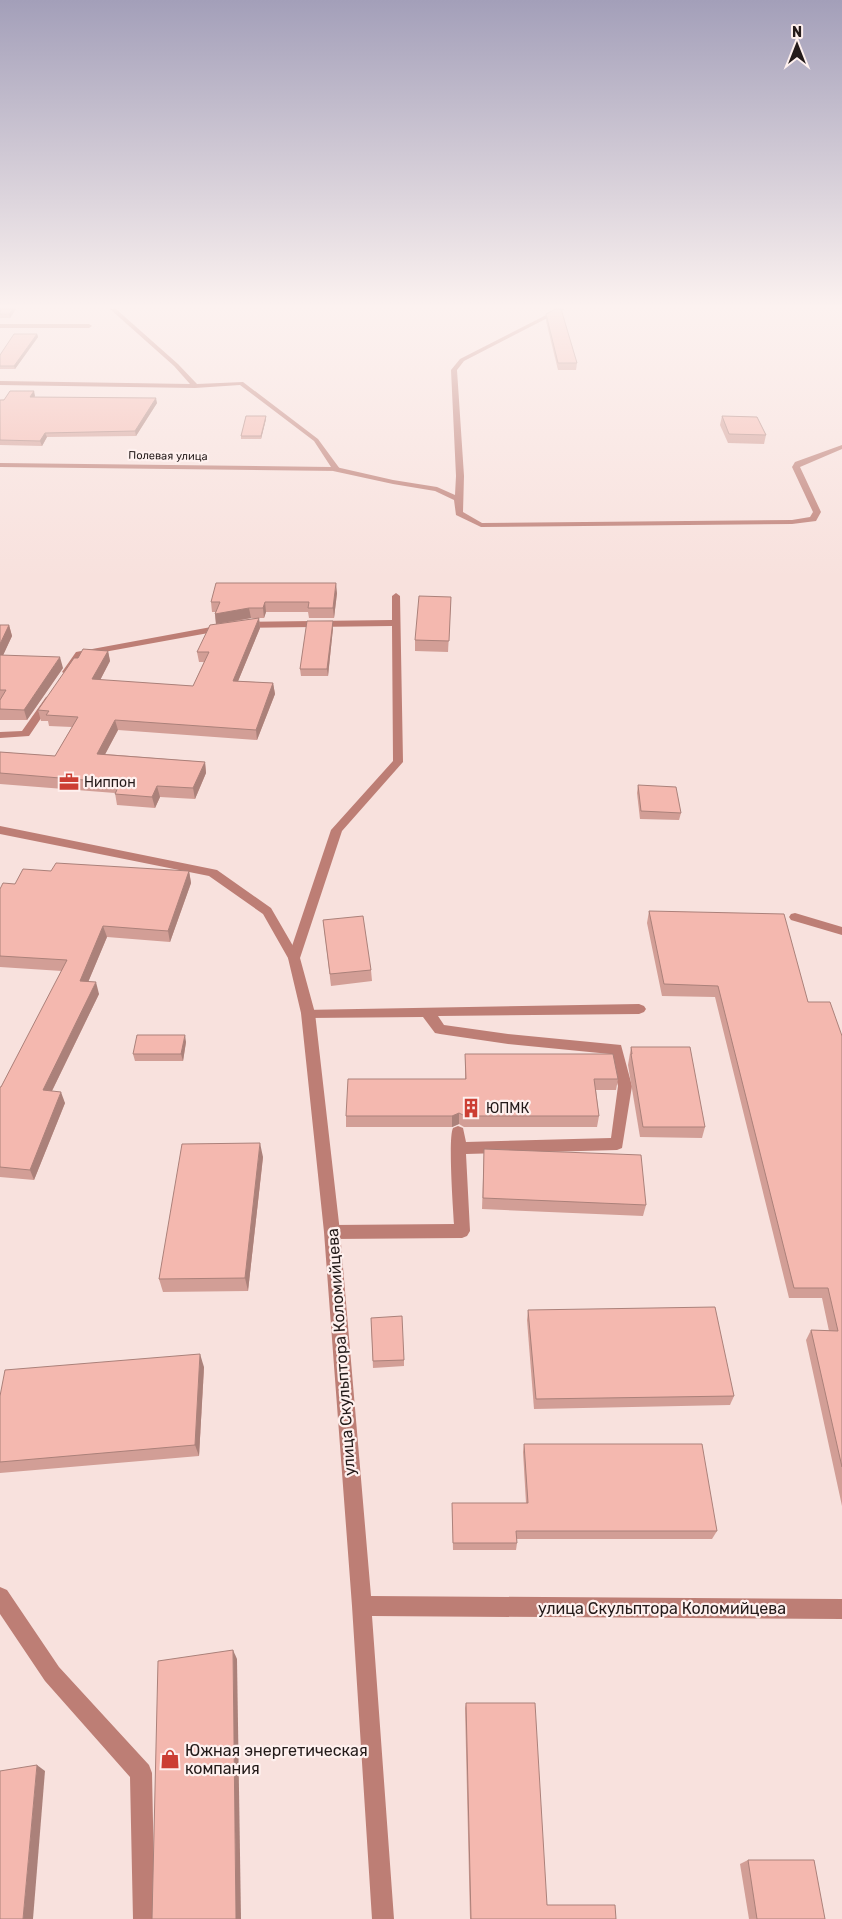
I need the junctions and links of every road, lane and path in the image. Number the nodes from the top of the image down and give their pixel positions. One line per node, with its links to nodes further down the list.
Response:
1 (261, 399): 5 (street)
2 (456, 399): 6 (street)
3 (842, 447): 6 (street)
4 (0, 465): 5 (street, Полевая улица)
5 (336, 469): 6 (street, Полевая улица)
6 (458, 499)
7 (396, 596): 8 (street)
8 (396, 623): 9 (street); 15 (street)
9 (63, 678)
10 (52, 694): 11 (street)
11 (0, 735)
12 (0, 830): 15 (street, улица Скульптора Коломийцева)
13 (795, 917): 14 (street)
14 (842, 931)
15 (294, 958): 18 (street, улица Скульптора Коломийцева)
16 (639, 1009): 17 (street)
17 (426, 1011): 18 (street); 20 (street)
18 (308, 1013): 21 (street, улица Скульптора Коломийцева)
19 (458, 1132): 20 (street)
20 (458, 1148): 21 (street)
21 (332, 1232): 23 (street, улица Скульптора Коломийцева)
22 (0, 1597): 25 (street)
23 (362, 1606): 24 (street, улица Скульптора Коломийцева); 26 (street)
24 (842, 1609)
25 (144, 1919)
26 (383, 1919)

